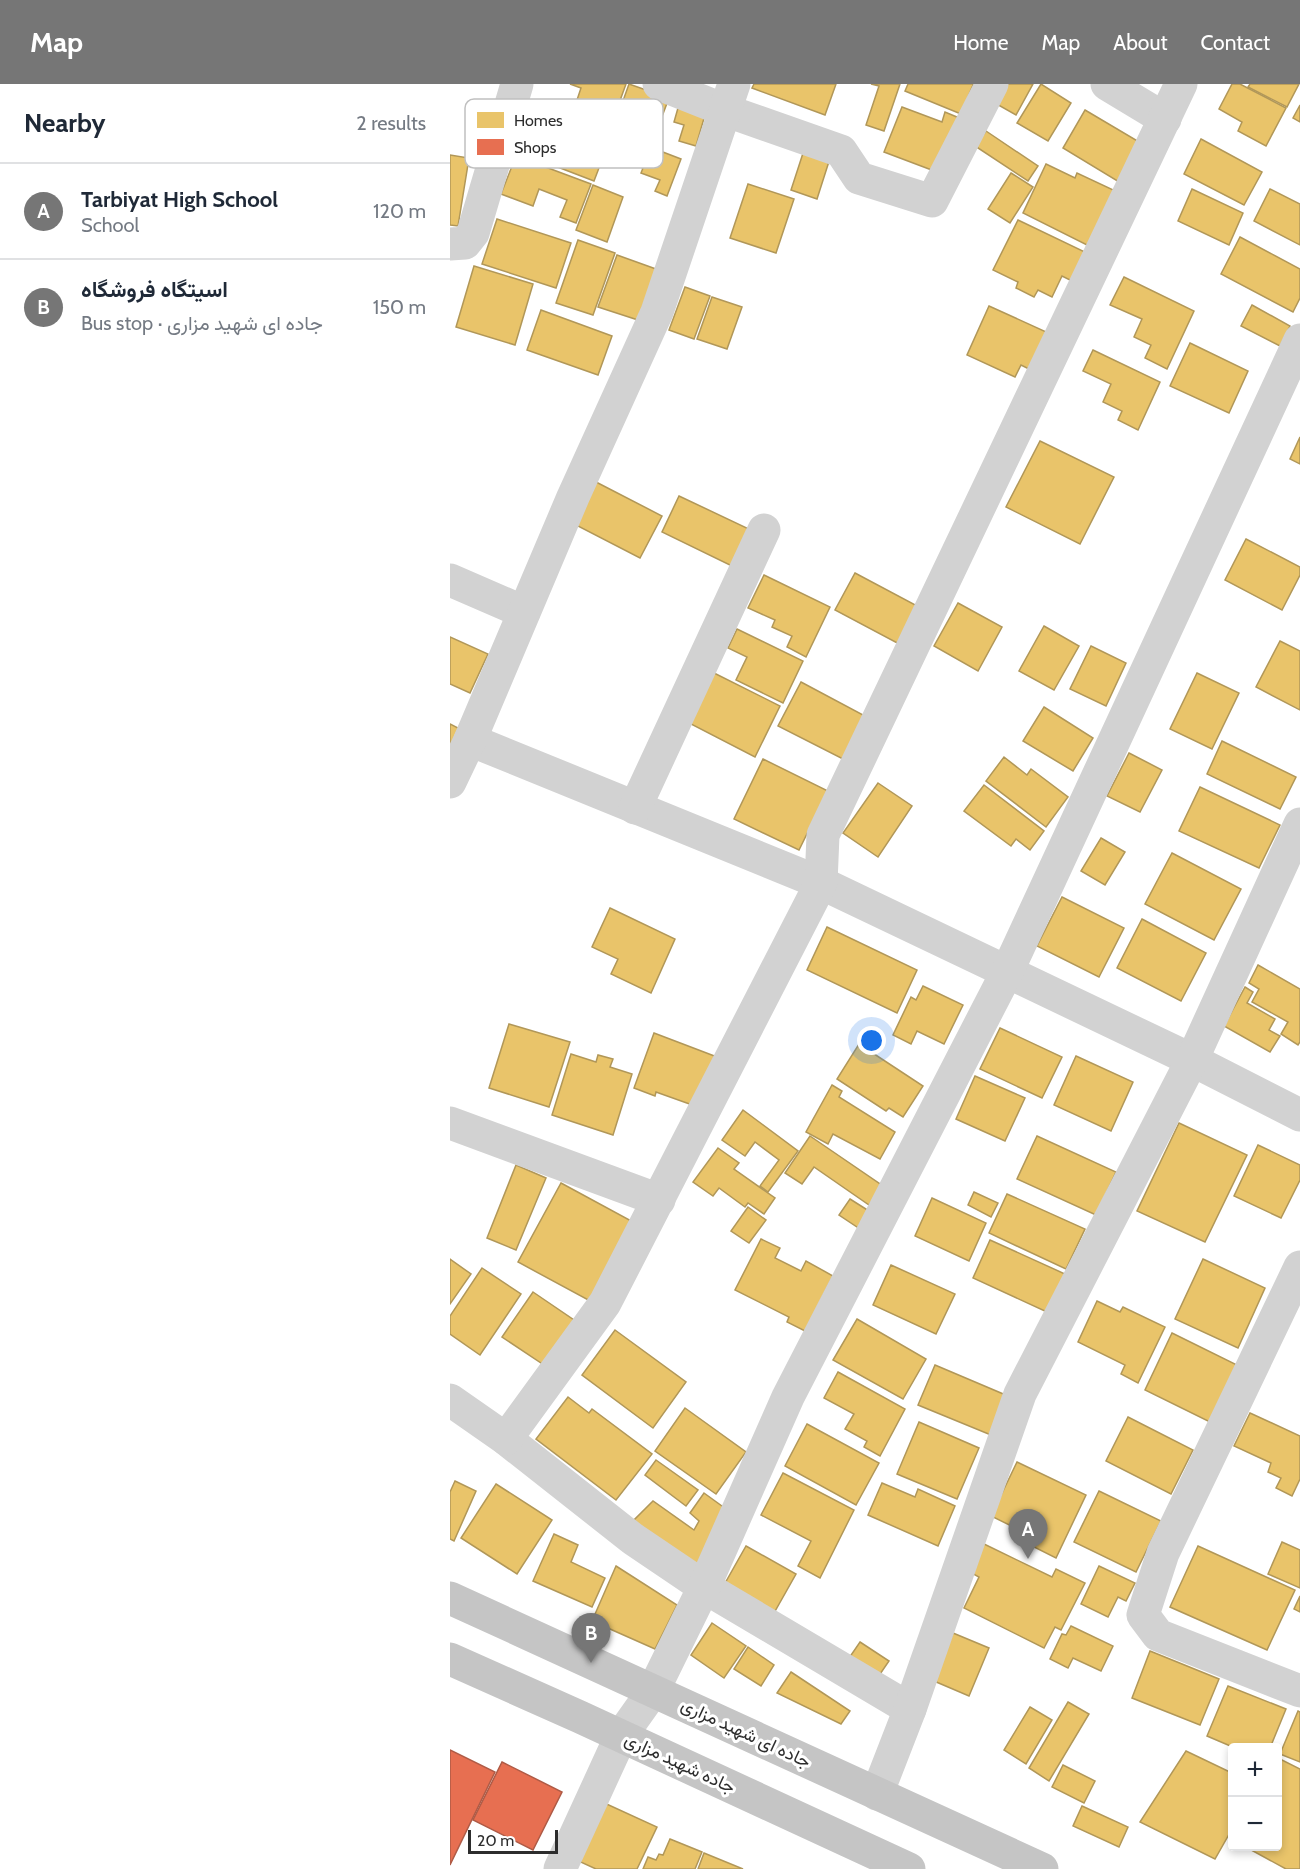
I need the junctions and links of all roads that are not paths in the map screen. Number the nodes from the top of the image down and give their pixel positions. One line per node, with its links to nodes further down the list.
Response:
1 (517, 84): 7 (street)
2 (659, 84): 6 (street)
3 (992, 84): 6 (street)
4 (1107, 84): 8 (street)
5 (1181, 84): 8 (street)
6 (731, 97): 14 (street)
7 (513, 99)
8 (1165, 118): 19 (street)
9 (492, 168): 10 (street)
10 (450, 244)
11 (1300, 340): 20 (street)
12 (764, 530): 17 (street)
13 (450, 580): 14 (street)
14 (524, 612): 15 (street)
15 (470, 740): 16 (street); 17 (street)
16 (450, 782)
17 (635, 808): 19 (street)
18 (1300, 824): 21 (street)
19 (821, 883): 20 (street); 24 (street)
20 (1006, 972): 21 (street); 28 (street)
21 (1192, 1060): 22 (street); 33 (street)
22 (1300, 1115)
23 (450, 1123): 24 (street)
24 (659, 1200): 27 (street)
25 (1300, 1267): 32 (street)
26 (450, 1400): 27 (street)
27 (506, 1439): 28 (street)
28 (704, 1587): 31 (street); 33 (street)
29 (450, 1598): 31 (main road, جاده ای شهید مزاری)
30 (450, 1659): 34 (main road, جاده شهید مزاری)
31 (653, 1691): 34 (street); 35 (main road, جاده ای شهید مزاری)
32 (1300, 1691)
33 (910, 1709): 35 (street)
34 (621, 1736): 36 (street); 37 (main road, جاده شهید مزاری)
35 (877, 1794): 38 (main road, جاده ای شهید مزاری)
36 (560, 1869)
37 (909, 1869)
38 (1042, 1869)

